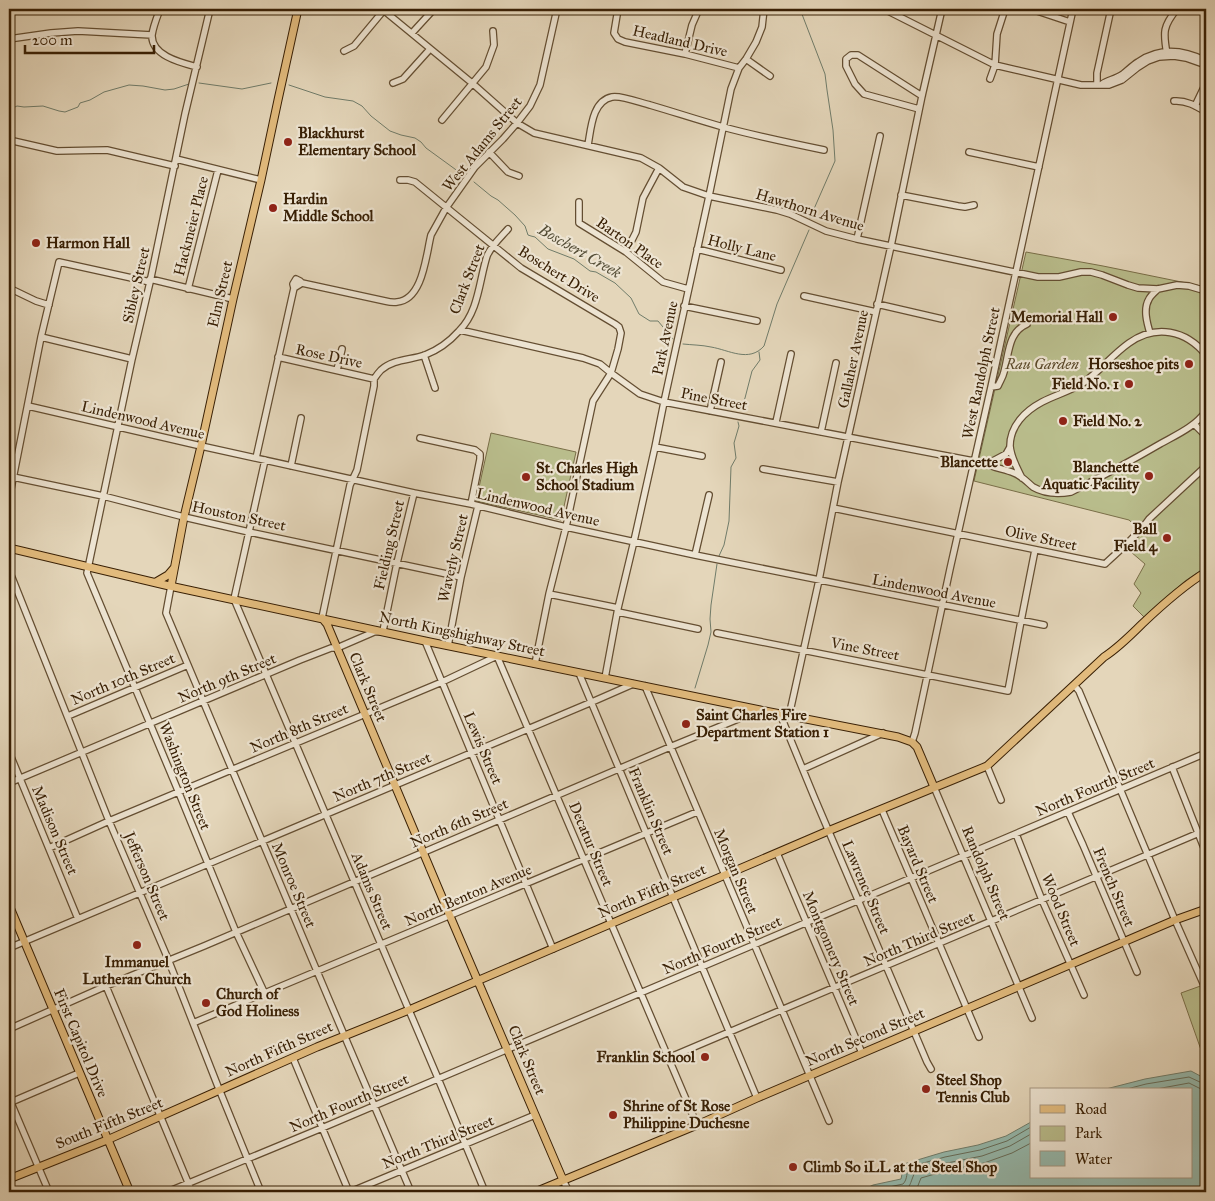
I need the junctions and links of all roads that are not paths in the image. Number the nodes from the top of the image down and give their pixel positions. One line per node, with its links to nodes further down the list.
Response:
1 (160, 9): 21 (street)
2 (210, 9): 32 (street, Sibley Street)
3 (298, 9): 61 (main road, Elm Street)
4 (383, 9): 20 (street, Hawthorn Avenue); 25 (street)
5 (434, 9): 20 (street)
6 (557, 9): 47 (street, West Adams Street)
7 (610, 9): 17 (street)
8 (699, 9): 26 (street)
9 (764, 9): 28 (street, Park Avenue)
10 (884, 9): 22 (street)
11 (942, 9): 22 (street, Gallaher Avenue)
12 (1005, 9): 30 (street)
13 (1031, 9): 18 (street)
14 (1073, 9): 18 (street, West Randolph Street)
15 (1111, 9): 40 (street)
16 (1177, 9): 27 (street)
17 (618, 10): 26 (street, Headland Drive)
18 (1070, 22): 36 (street, West Randolph Street)
19 (493, 31): 38 (street)
20 (412, 33): 24 (street, Hawthorn Avenue)
21 (152, 35): 23 (street); 32 (street)
22 (936, 36): 30 (street); 41 (street, Gallaher Avenue)
23 (9, 39)
24 (430, 48): 37 (street); 38 (street, Hawthorn Avenue)
25 (344, 51)
26 (684, 54): 33 (street, Headland Drive)
27 (1167, 54): 29 (street); 31 (street); 40 (street)
28 (746, 58): 33 (street, Park Avenue); 34 (street)
29 (1206, 60)
30 (994, 65): 35 (street); 36 (street)
31 (1206, 65)
32 (197, 67): 55 (street, Sibley Street)
33 (738, 68): 48 (street, Park Avenue)
34 (770, 76)
35 (990, 79)
36 (1058, 79): 40 (street); 57 (street, West Randolph Street)
37 (393, 83)
38 (472, 83): 46 (street); 47 (street, Hawthorn Avenue)
39 (1206, 84): 43 (street)
40 (1100, 85)
41 (922, 96): 44 (street, Gallaher Avenue); 44 (street)
42 (1174, 101): 43 (street)
43 (1195, 106): 45 (street)
44 (919, 108): 63 (street, Gallaher Avenue)
45 (1206, 112)
46 (442, 120)
47 (517, 123): 51 (street, Hawthorn Avenue); 53 (street, West Adams Street)
48 (724, 128): 51 (street); 52 (street); 64 (street, Park Avenue)
49 (880, 136): 69 (street)
50 (9, 140): 56 (street)
51 (588, 145): 58 (street, Hawthorn Avenue)
52 (824, 150)
53 (489, 152): 60 (street); 67 (street, West Adams Street)
54 (969, 152): 57 (street)
55 (176, 159): 56 (street, Sibley Street); 59 (street)
56 (175, 166): 76 (street, Sibley Street)
57 (1039, 167): 75 (street, West Randolph Street)
58 (659, 168): 64 (street, Hawthorn Avenue); 73 (street)
59 (218, 170): 61 (street); 78 (street, Hackmeier Place)
60 (519, 176)
61 (261, 180): 83 (main road, Elm Street)
62 (400, 180): 67 (street, Boschert Drive)
63 (901, 195): 66 (street); 71 (street, Gallaher Avenue)
64 (709, 196): 69 (street, Hawthorn Avenue); 72 (street, Park Avenue)
65 (579, 202): 73 (street, Barton Place)
66 (974, 205)
67 (446, 208): 70 (street, Boschert Drive); 98 (street, West Adams Street)
68 (508, 229): 70 (street, Clark Street)
69 (857, 239): 71 (street, Hawthorn Avenue)
70 (494, 245): 91 (street, Clark Street); 103 (street, Boschert Drive)
71 (891, 246): 75 (street, Hawthorn Avenue); 84 (street, Gallaher Avenue)
72 (697, 250): 74 (street, Holly Lane); 79 (street, Park Avenue)
73 (626, 252): 79 (street, Barton Place)
74 (781, 270)
75 (1016, 272): 80 (street, Hawthorn Avenue); 105 (street, West Randolph Street)
76 (150, 281): 78 (street); 85 (street); 99 (street, Sibley Street)
77 (9, 288): 85 (street)
78 (188, 288): 83 (street)
79 (688, 289): 86 (street, Park Avenue)
80 (1158, 289): 81 (street, Hawthorn Avenue); 92 (street)
81 (1206, 290)
82 (804, 296): 87 (street)
83 (233, 299): 119 (main road, Elm Street)
84 (878, 304): 87 (street, Gallaher Avenue); 88 (street)
85 (49, 305): 93 (street)
86 (684, 306): 89 (street); 107 (street, Park Avenue)
87 (876, 312): 116 (street, Gallaher Avenue)
88 (942, 319)
89 (757, 321)
90 (1027, 324): 105 (street)
91 (460, 330): 96 (street, Clark Street); 103 (street, Pine Street)
92 (1150, 333): 97 (street); 120 (street)
93 (41, 337): 99 (street); 108 (street)
94 (342, 349): 102 (street)
95 (791, 354): 112 (street)
96 (424, 355): 104 (street, Clark Street); 106 (street)
97 (1206, 355)
98 (278, 357): 102 (street, Rose Drive); 123 (street, West Adams Street)
99 (132, 359): 114 (street, Sibley Street)
100 (721, 362): 109 (street)
101 (836, 363): 115 (street)
102 (337, 370): 104 (street, Rose Drive)
103 (611, 373): 107 (street, Pine Street); 142 (street, Boschert Drive)
104 (374, 379): 132 (street)
105 (991, 387): 125 (street, West Randolph Street)
106 (435, 388)
107 (664, 402): 109 (street, Pine Street); 121 (street, Park Avenue)
108 (28, 406): 114 (street, Lindenwood Avenue); 130 (street)
109 (710, 411): 112 (street, Pine Street)
110 (1206, 411): 113 (street, Pine Street)
111 (301, 418): 127 (street)
112 (776, 422): 115 (street, Pine Street)
113 (1194, 424): 117 (street); 131 (street, Pine Street)
114 (118, 427): 119 (street, Lindenwood Avenue); 136 (street, Sibley Street)
115 (821, 432): 116 (street, Pine Street)
116 (849, 436): 125 (street, Pine Street); 133 (street, Gallaher Avenue)
117 (1206, 436)
118 (420, 438): 138 (street)
119 (201, 446): 123 (street, Lindenwood Avenue); 141 (main road, Elm Street)
120 (1010, 446): 126 (street); 131 (street)
121 (655, 447): 122 (street); 145 (street, Park Avenue)
122 (702, 456)
123 (256, 458): 124 (street, Lindenwood Avenue)
124 (266, 460): 127 (street, Lindenwood Avenue); 143 (street)
125 (974, 460): 126 (street, Pine Street); 144 (street, West Randolph Street)
126 (984, 463): 131 (street, Pine Street)
127 (291, 466): 132 (street, Lindenwood Avenue)
128 (1206, 466): 148 (street, Olive Street)
129 (763, 469): 133 (street)
130 (14, 477): 136 (street, Houston Street); 137 (street)
131 (1022, 478)
132 (353, 479): 134 (street, Lindenwood Avenue); 147 (street)
133 (838, 482): 140 (street, Gallaher Avenue)
134 (414, 493): 138 (street, Lindenwood Avenue); 150 (street, Fielding Street)
135 (709, 494): 149 (street)
136 (103, 496): 141 (street, Houston Street); 151 (street, Sibley Street)
137 (9, 499)
138 (470, 504): 139 (street, Lindenwood Avenue)
139 (478, 506): 142 (street, Lindenwood Avenue); 156 (street, Waverly Street)
140 (833, 508): 144 (street, Olive Street); 157 (street, Gallaher Avenue)
141 (184, 517): 143 (street, Houston Street); 152 (main road, Elm Street)
142 (566, 527): 145 (street, Lindenwood Avenue); 161 (street, Boschert Drive)
143 (249, 532): 147 (street, Houston Street); 162 (street)
144 (958, 533): 148 (street, Olive Street); 163 (street, West Randolph Street)
145 (634, 541): 149 (street, Lindenwood Avenue); 164 (street, Park Avenue)
146 (9, 548): 151 (main road, North Kingshighway Street)
147 (337, 550): 150 (street, Houston Street); 165 (street)
148 (1036, 550): 166 (street)
149 (695, 555): 157 (street, Lindenwood Avenue)
150 (397, 563): 156 (street, Houston Street); 169 (street, Fielding Street)
151 (88, 567): 158 (main road, North Kingshighway Street); 186 (street, Washington Street)
152 (174, 567): 158 (main road); 159 (main road, Elm Street)
153 (1206, 567): 160 (main road)
154 (9, 570): 192 (street, Jefferson Street)
155 (1206, 572): 160 (main road)
156 (461, 577): 172 (street, Waverly Street)
157 (819, 580): 163 (street, Lindenwood Avenue); 174 (street, Gallaher Avenue)
158 (156, 582): 159 (main road, North Kingshighway Street)
159 (171, 586): 162 (main road, North Kingshighway Street); 177 (street, Monroe Street)
160 (1183, 586): 184 (main road, North Fifth Street)
161 (549, 594): 164 (street); 176 (street, Boschert Drive)
162 (234, 599): 165 (main road, North Kingshighway Street); 179 (street, Adams Street)
163 (943, 606): 166 (street, Lindenwood Avenue); 180 (street, West Randolph Street)
164 (618, 610): 168 (street); 181 (street, Park Avenue)
165 (322, 618): 169 (main road, North Kingshighway Street); 173 (main road, Clark Street)
166 (1021, 621): 167 (street, Lindenwood Avenue); 180 (street, Vine Street)
167 (1044, 626)
168 (698, 629)
169 (383, 632): 171 (main road, North Kingshighway Street); 173 (street, North 9th Street)
170 (717, 633): 174 (street, Vine Street)
171 (425, 641): 172 (main road, North Kingshighway Street); 182 (street, Lewis Street)
172 (448, 646): 175 (main road, North Kingshighway Street)
173 (336, 648): 179 (street, North 9th Street); 190 (main road, Clark Street)
174 (803, 650): 180 (street, Vine Street); 193 (street, Gallaher Avenue)
175 (497, 656): 176 (main road, North Kingshighway Street); 182 (street, North 8th Street); 195 (street, Decatur Street)
176 (535, 664): 178 (main road, North Kingshighway Street)
177 (188, 665): 186 (street, North 10th Street); 187 (street, Monroe Street)
178 (579, 673): 181 (main road, North Kingshighway Street); 188 (street, Franklin Street)
179 (266, 675): 187 (street, North 9th Street); 198 (street, Adams Street)
180 (928, 675): 197 (street, West Randolph Street)
181 (605, 678): 183 (main road, North Kingshighway Street)
182 (442, 682): 190 (street, North 8th Street); 202 (street, Lewis Street)
183 (633, 684): 185 (main road, North Kingshighway Street); 188 (street, North 7th Street)
184 (1074, 685): 204 (main road, North Fifth Street); 209 (street)
185 (645, 686): 189 (main road, North Kingshighway Street); 199 (street, Morgan Street)
186 (135, 688): 192 (street, North 10th Street); 194 (street, Washington Street)
187 (203, 702): 194 (street, North 9th Street); 208 (street, Monroe Street)
188 (592, 702): 195 (street, North 7th Street); 205 (street, Franklin Street)
189 (760, 710): 191 (main road, North Kingshighway Street); 199 (street, North 6th Street)
190 (365, 714): 198 (street, North 8th Street); 213 (main road, Clark Street)
191 (780, 714): 193 (main road, North Kingshighway Street); 207 (street, Lawrence Street)
192 (68, 716): 201 (street, Jefferson Street)
193 (789, 716): 196 (main road, North Kingshighway Street)
194 (150, 724): 201 (street, North 9th Street); 216 (street, Washington Street)
195 (528, 729): 202 (street, North 7th Street); 217 (street, Decatur Street)
196 (883, 734): 197 (main road, North Kingshighway Street); 207 (street)
197 (912, 742): 214 (main road, Randolph Street)
198 (295, 743): 208 (street, North 8th Street); 222 (street, Adams Street)
199 (670, 747): 205 (street, North 6th Street); 220 (street, Morgan Street)
200 (9, 752): 210 (street, Madison Street)
201 (82, 752): 210 (street, North 9th Street); 224 (street, Jefferson Street)
202 (471, 753): 213 (street, North 7th Street); 223 (street, Lewis Street)
203 (1206, 753): 206 (street, North Fourth Street)
204 (987, 766): 214 (main road, North Fifth Street); 218 (street)
205 (619, 768): 217 (street, North 6th Street); 227 (street, Franklin Street)
206 (1172, 768): 212 (street, North Fourth Street); 229 (street)
207 (803, 769): 226 (street, Lawrence Street)
208 (232, 770): 216 (street, North 8th Street); 230 (street, Monroe Street)
209 (1113, 773): 212 (street); 215 (street)
210 (20, 779): 211 (street, North 9th Street); 231 (street, Madison Street)
211 (9, 783)
212 (1135, 784): 215 (street, North Fourth Street)
213 (395, 786): 222 (street, North 7th Street); 232 (main road, Clark Street)
214 (934, 787): 219 (main road, North Fifth Street); 236 (street, Randolph Street)
215 (1121, 789): 221 (street, North Fourth Street); 235 (street)
216 (179, 793): 224 (street, North 8th Street); 238 (street, Washington Street)
217 (556, 795): 223 (street, North 6th Street); 237 (street, Decatur Street)
218 (1001, 800)
219 (882, 810): 226 (main road, North Fifth Street); 241 (street, Bayard Street)
220 (697, 812): 227 (street, North Benton Avenue); 239 (street, Morgan Street)
221 (1068, 812): 228 (street, North Fourth Street); 240 (street, French Street)
222 (326, 815): 230 (street, North 7th Street); 242 (street, Adams Street)
223 (499, 820): 232 (street, North 6th Street); 243 (street, Lewis Street)
224 (110, 821): 231 (street, North 8th Street); 244 (street, Jefferson Street)
225 (1206, 830): 229 (street, North Third Street)
226 (828, 832): 233 (main road, North Fifth Street); 246 (street, Lawrence Street)
227 (647, 834): 237 (street, North Benton Avenue); 245 (street, Franklin Street)
228 (1016, 834): 236 (street, North Fourth Street); 247 (street, Wood Street)
229 (1198, 834): 234 (street); 235 (street, North Third Street)
230 (262, 842): 238 (street, North 7th Street); 250 (street, Monroe Street)
231 (49, 848): 252 (street, Madison Street)
232 (423, 852): 242 (street, North 6th Street); 251 (main road, Clark Street)
233 (777, 853): 239 (main road, North Fifth Street); 254 (street, Montgomery Street)
234 (1206, 853)
235 (1148, 854): 240 (street, North Third Street); 253 (street)
236 (963, 856): 241 (street, North Fourth Street); 255 (street, Randolph Street)
237 (584, 860): 243 (street, North Benton Avenue); 256 (street, Decatur Street)
238 (208, 864): 244 (street, North 7th Street); 257 (street, Washington Street)
239 (725, 876): 245 (main road, North Fifth Street); 262 (street, Morgan Street)
240 (1097, 877): 247 (street, North Third Street); 259 (street, French Street)
241 (911, 878): 246 (street, North Fourth Street); 260 (street, Bayard Street)
242 (354, 881): 250 (street, North 6th Street); 261 (street, Adams Street)
243 (526, 885): 251 (street, North Benton Avenue); 264 (street, Lewis Street)
244 (140, 893): 252 (street, North 7th Street); 265 (street, Jefferson Street)
245 (673, 898): 256 (main road, North Fifth Street); 268 (street, Franklin Street)
246 (858, 900): 254 (street, North Fourth Street); 267 (street, Lawrence Street)
247 (1042, 900): 255 (street, North Third Street); 266 (street, Wood Street)
248 (9, 905): 258 (main road, First Capitol Drive)
249 (1206, 908): 253 (main road, North Second Street)
250 (290, 909): 257 (street, North 6th Street); 269 (street, Monroe Street)
251 (450, 916): 261 (street, North Benton Avenue); 271 (main road, Clark Street)
252 (78, 919): 258 (street, North 7th Street)
253 (1175, 920): 259 (main road, North Second Street); 275 (street)
254 (806, 922): 262 (street, North Fourth Street); 274 (street, Montgomery Street)
255 (991, 922): 260 (street, North Third Street); 273 (street, Randolph Street)
256 (611, 924): 264 (main road, North Fifth Street); 276 (street, Decatur Street)
257 (236, 932): 265 (street, North 6th Street); 277 (street, Washington Street)
258 (24, 942): 263 (street, North 7th Street); 280 (main road, First Capitol Drive)
259 (1124, 943): 266 (main road, North Second Street); 270 (street, French Street)
260 (939, 944): 267 (street, North Third Street); 279 (street, Bayard Street)
261 (381, 945): 269 (street, North Benton Avenue); 281 (street, Adams Street)
262 (754, 945): 268 (street, North Fourth Street); 282 (street, Morgan Street)
263 (9, 948)
264 (552, 949): 271 (main road, North Fifth Street)
265 (168, 959): 272 (street, North 6th Street); 284 (street, Jefferson Street)
266 (1071, 965): 273 (main road, North Second Street); 278 (street, Wood Street)
267 (886, 966): 274 (street, North Third Street); 287 (street, Lawrence Street)
268 (702, 967): 276 (street, North Fourth Street); 286 (street, Franklin Street)
269 (317, 972): 277 (street, North Benton Avenue); 288 (street, Monroe Street)
270 (1137, 972)
271 (478, 980): 281 (main road, North Fifth Street); 290 (main road, Clark Street)
272 (106, 986): 280 (street, North 6th Street); 303 (street)
273 (1019, 987): 279 (main road, North Second Street); 283 (street, Randolph Street)
274 (834, 988): 282 (street, North Third Street); 291 (street, Montgomery Street)
275 (1206, 990)
276 (640, 993): 290 (street, North Fourth Street); 293 (street, Decatur Street)
277 (265, 994): 284 (street, North Benton Avenue)
278 (1084, 995)
279 (966, 1009): 287 (main road, North Second Street); 289 (street, Bayard Street)
280 (53, 1010): 285 (street, North 6th Street); 295 (main road, First Capitol Drive)
281 (409, 1010): 288 (main road, North Fifth Street); 297 (street, Adams Street)
282 (782, 1010): 286 (street, North Third Street); 296 (street, Morgan Street)
283 (1032, 1018)
284 (193, 1023): 298 (street, Jefferson Street)
285 (9, 1029)
286 (729, 1032): 293 (street, North Third Street); 299 (street, Franklin Street)
287 (914, 1032): 291 (main road, North Second Street); 294 (street, Lawrence Street)
288 (344, 1036): 292 (main road, North Fifth Street); 301 (street, Monroe Street)
289 (979, 1038)
290 (507, 1049): 297 (street, North Fourth Street); 302 (main road, Clark Street)
291 (862, 1053): 296 (main road, North Second Street)
292 (293, 1058): 298 (main road, North Fifth Street); 306 (street)
293 (668, 1058): 305 (street, Decatur Street)
294 (931, 1069)
295 (79, 1073): 300 (street); 307 (main road, First Capitol Drive)
296 (810, 1076): 299 (main road, North Second Street); 304 (street, Morgan Street)
297 (438, 1078): 301 (street, North Fourth Street); 308 (street, Adams Street)
298 (219, 1090): 303 (main road, South Fifth Street); 309 (street, Jefferson Street)
299 (757, 1098): 305 (main road, North Second Street)
300 (9, 1101): 310 (street)
301 (375, 1106): 306 (street, North Fourth Street); 311 (street, Monroe Street)
302 (535, 1115): 308 (street, North Third Street); 313 (main road, Clark Street)
303 (161, 1117): 307 (main road, South Fifth Street); 314 (street)
304 (829, 1121)
305 (697, 1124): 313 (main road, North Second Street)
306 (322, 1128): 309 (street, North Fourth Street); 320 (street)
307 (107, 1140): 310 (main road, South Fifth Street); 317 (main road, First Capitol Drive)
308 (466, 1144): 311 (street, North Third Street); 322 (street, Adams Street)
309 (247, 1159): 314 (street, North Fourth Street); 319 (street, Jefferson Street)
310 (38, 1166): 312 (main road, South Fifth Street); 316 (street)
311 (402, 1171): 320 (street, North Third Street); 321 (street, Monroe Street)
312 (9, 1179)
313 (563, 1180): 323 (main road, North Second Street); 324 (street, Clark Street)
314 (188, 1184): 315 (street, North Fourth Street); 318 (street)
315 (170, 1191)
316 (49, 1192)
317 (130, 1192)
318 (192, 1192)
319 (260, 1192)
320 (350, 1192)
321 (411, 1192)
322 (485, 1192)
323 (535, 1192)
324 (569, 1192)

